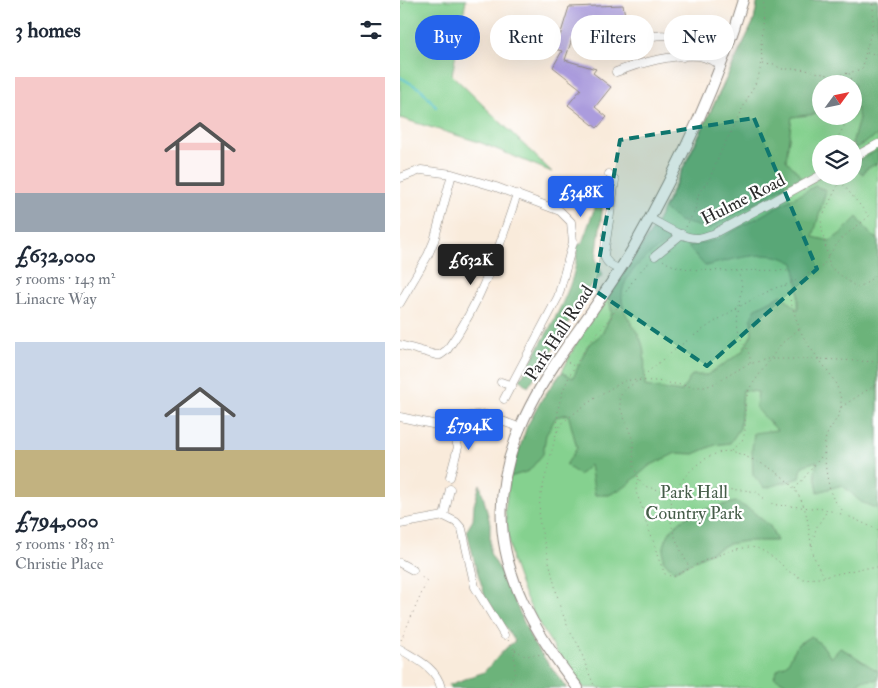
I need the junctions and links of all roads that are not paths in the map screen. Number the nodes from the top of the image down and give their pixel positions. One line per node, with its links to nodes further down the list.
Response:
1 (743, 0): 4 (main road, Park Hall Road)
2 (665, 60): 5 (street)
3 (710, 60): 4 (street)
4 (721, 64): 13 (main road, Park Hall Road)
5 (616, 72)
6 (878, 144): 7 (street)
7 (862, 153)
8 (402, 174): 9 (street)
9 (452, 174): 12 (street); 17 (street)
10 (609, 174): 16 (street)
11 (812, 180): 14 (street, Hulme Road)
12 (517, 194): 18 (street); 20 (street)
13 (649, 218): 14 (street, Hulme Road); 16 (main road, Park Hall Road)
14 (682, 234): 15 (street)
15 (654, 260)
16 (620, 270): 24 (main road, Park Hall Road)
17 (400, 303)
18 (400, 345)
19 (501, 382): 20 (street)
20 (512, 386): 21 (street)
21 (504, 399)
22 (400, 417): 23 (street)
23 (451, 426): 24 (street); 25 (street)
24 (521, 428): 34 (main road, Park Hall Road)
25 (450, 477)
26 (450, 489): 27 (street)
27 (444, 516): 28 (street); 31 (street)
28 (400, 524)
29 (400, 563): 30 (street)
30 (413, 570)
31 (504, 636)
32 (400, 649): 33 (street)
33 (441, 688)
34 (578, 688)

